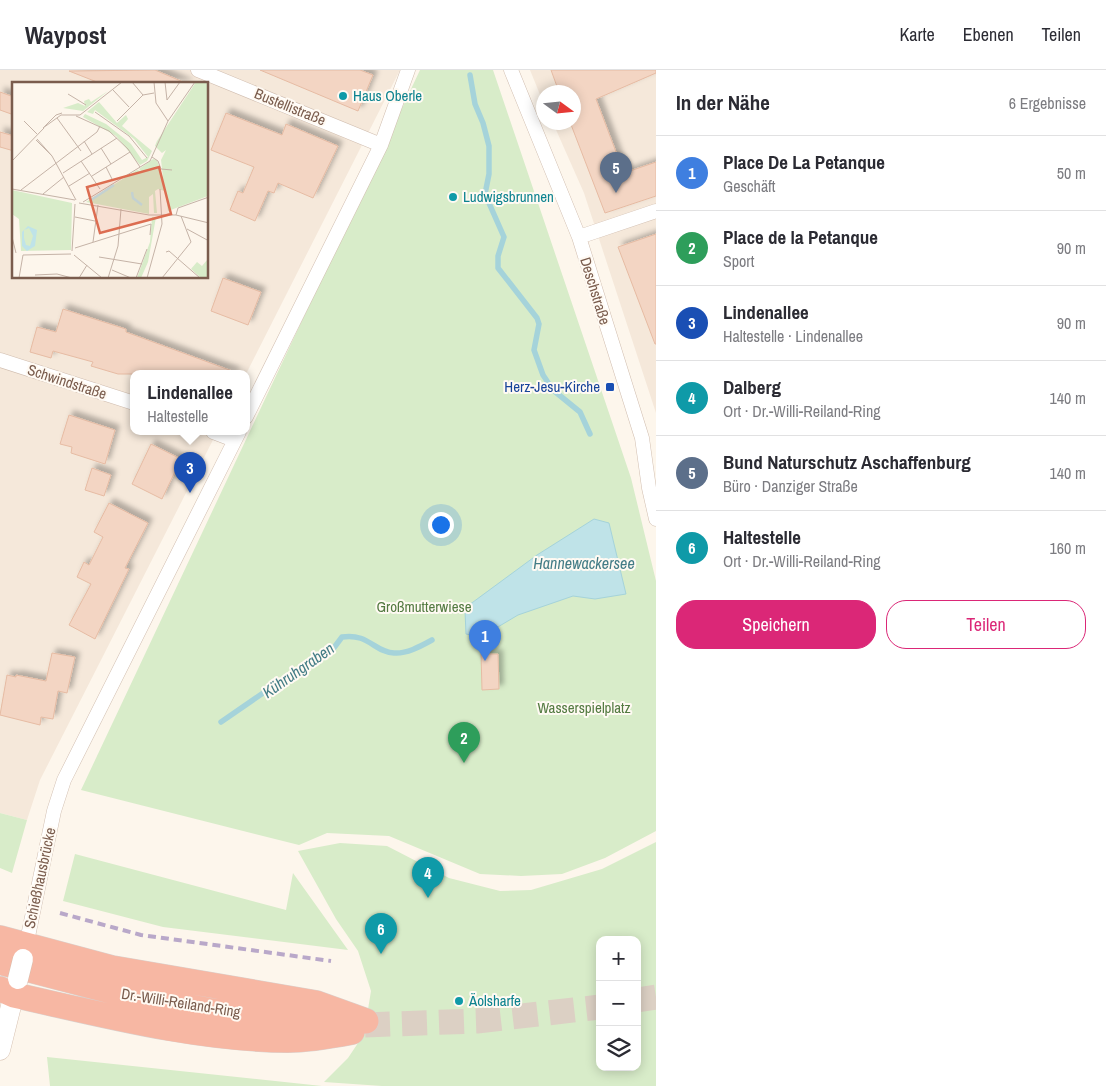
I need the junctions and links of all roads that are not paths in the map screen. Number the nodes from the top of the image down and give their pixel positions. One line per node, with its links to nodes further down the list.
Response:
1 (198, 70): 4 (street, Bustellistraße)
2 (408, 70): 4 (street)
3 (511, 70): 6 (street, Deschstraße)
4 (381, 145): 9 (street)
5 (656, 211): 6 (street)
6 (579, 237): 12 (street, Deschstraße)
7 (0, 360): 8 (street, Schwindstraße)
8 (130, 403)
9 (250, 409)
10 (656, 433): 12 (street)
11 (236, 436): 15 (street, Schießhausbrücke)
12 (642, 438): 13 (street, Deschstraße)
13 (656, 519)
14 (0, 938): 15 (highway, Dr.-Willi-Reiland-Ring)
15 (16, 956): 16 (street, bridge); 16 (highway, Dr.-Willi-Reiland-Ring)
16 (11, 988): 17 (street)
17 (0, 1050)

